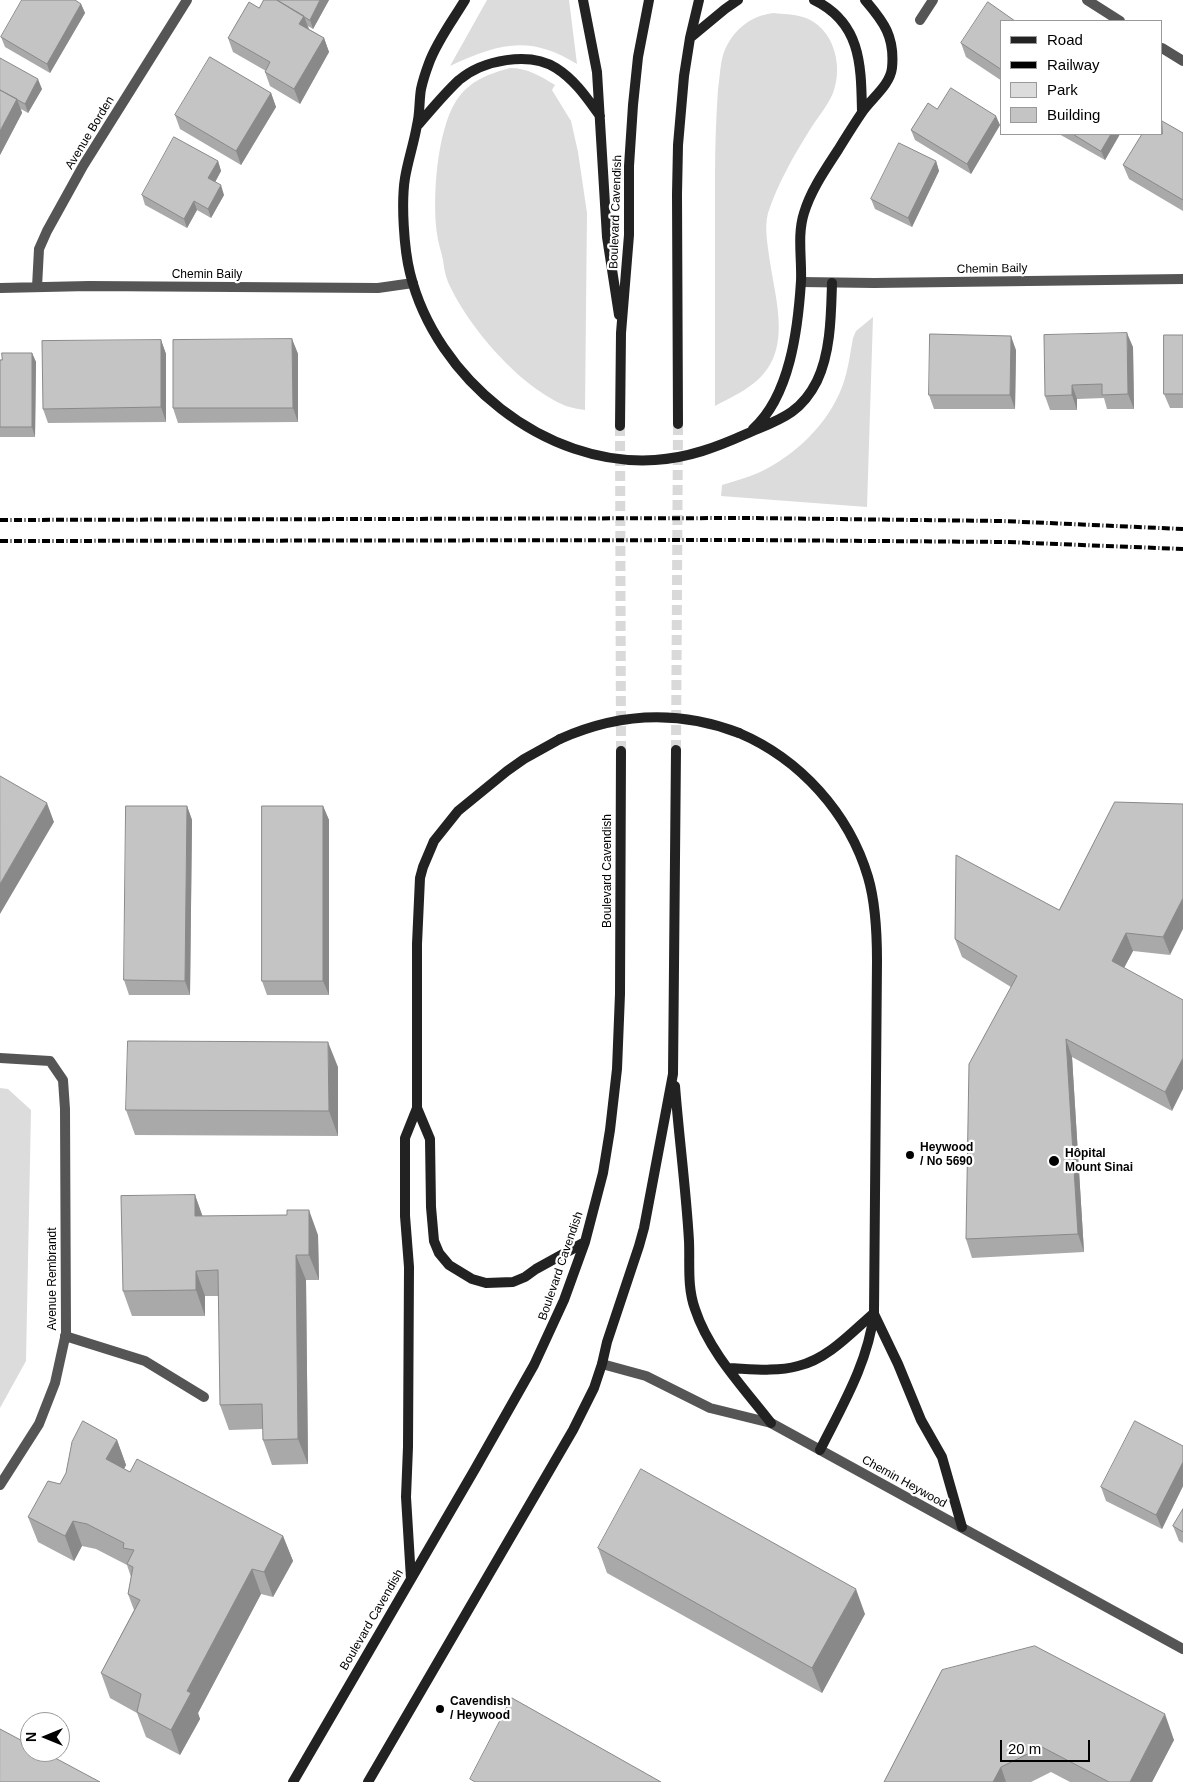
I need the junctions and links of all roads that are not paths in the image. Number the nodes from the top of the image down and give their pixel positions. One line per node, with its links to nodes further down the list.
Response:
1 (187, 0): 23 (street, Avenue Borden)
2 (465, 0): 18 (main road)
3 (583, 0): 17 (main road)
4 (649, 0): 25 (main road, Boulevard Cavendish)
5 (699, 0): 13 (main road)
6 (737, 0): 13 (main road)
7 (814, 0): 16 (main road)
8 (865, 0): 16 (main road)
9 (933, 0): 11 (street)
10 (1087, 0): 12 (street)
11 (920, 20)
12 (1118, 20)
13 (690, 38): 26 (main road)
14 (1163, 49): 15 (street)
15 (1183, 61)
16 (862, 112): 21 (main road)
17 (600, 117): 18 (main road); 25 (main road)
18 (418, 125): 20 (main road)
19 (1183, 279): 22 (street, Chemin Baily)
20 (413, 282): 23 (street, Chemin Baily); 28 (main road)
21 (801, 282): 22 (street, Chemin Baily); 28 (main road)
22 (832, 282): 28 (main road)
23 (37, 287): 24 (street, Chemin Baily)
24 (0, 288)
25 (621, 333): 27 (main road, Boulevard Cavendish)
26 (678, 424)
27 (620, 426)
28 (748, 433)
29 (676, 750): 32 (main road)
30 (621, 751): 34 (main road, Boulevard Cavendish)
31 (0, 1058): 36 (street, Avenue Rembrandt)
32 (674, 1074): 37 (main road); 38 (main road)
33 (417, 1108): 34 (main road); 35 (main road, bridge); 44 (main road)
34 (585, 1242): 44 (main road, Boulevard Cavendish)
35 (874, 1313): 38 (main road); 41 (main road); 43 (main road)
36 (65, 1336): 39 (street); 42 (street, Avenue Rembrandt)
37 (602, 1364): 40 (street, Chemin Heywood); 47 (main road)
38 (729, 1368): 40 (main road)
39 (204, 1397)
40 (771, 1423): 41 (street, Chemin Heywood)
41 (820, 1450): 43 (street, Chemin Heywood)
42 (0, 1485)
43 (962, 1527): 45 (street, Chemin Heywood)
44 (411, 1580): 46 (main road, Boulevard Cavendish)
45 (1183, 1649)
46 (293, 1782)
47 (368, 1782)

